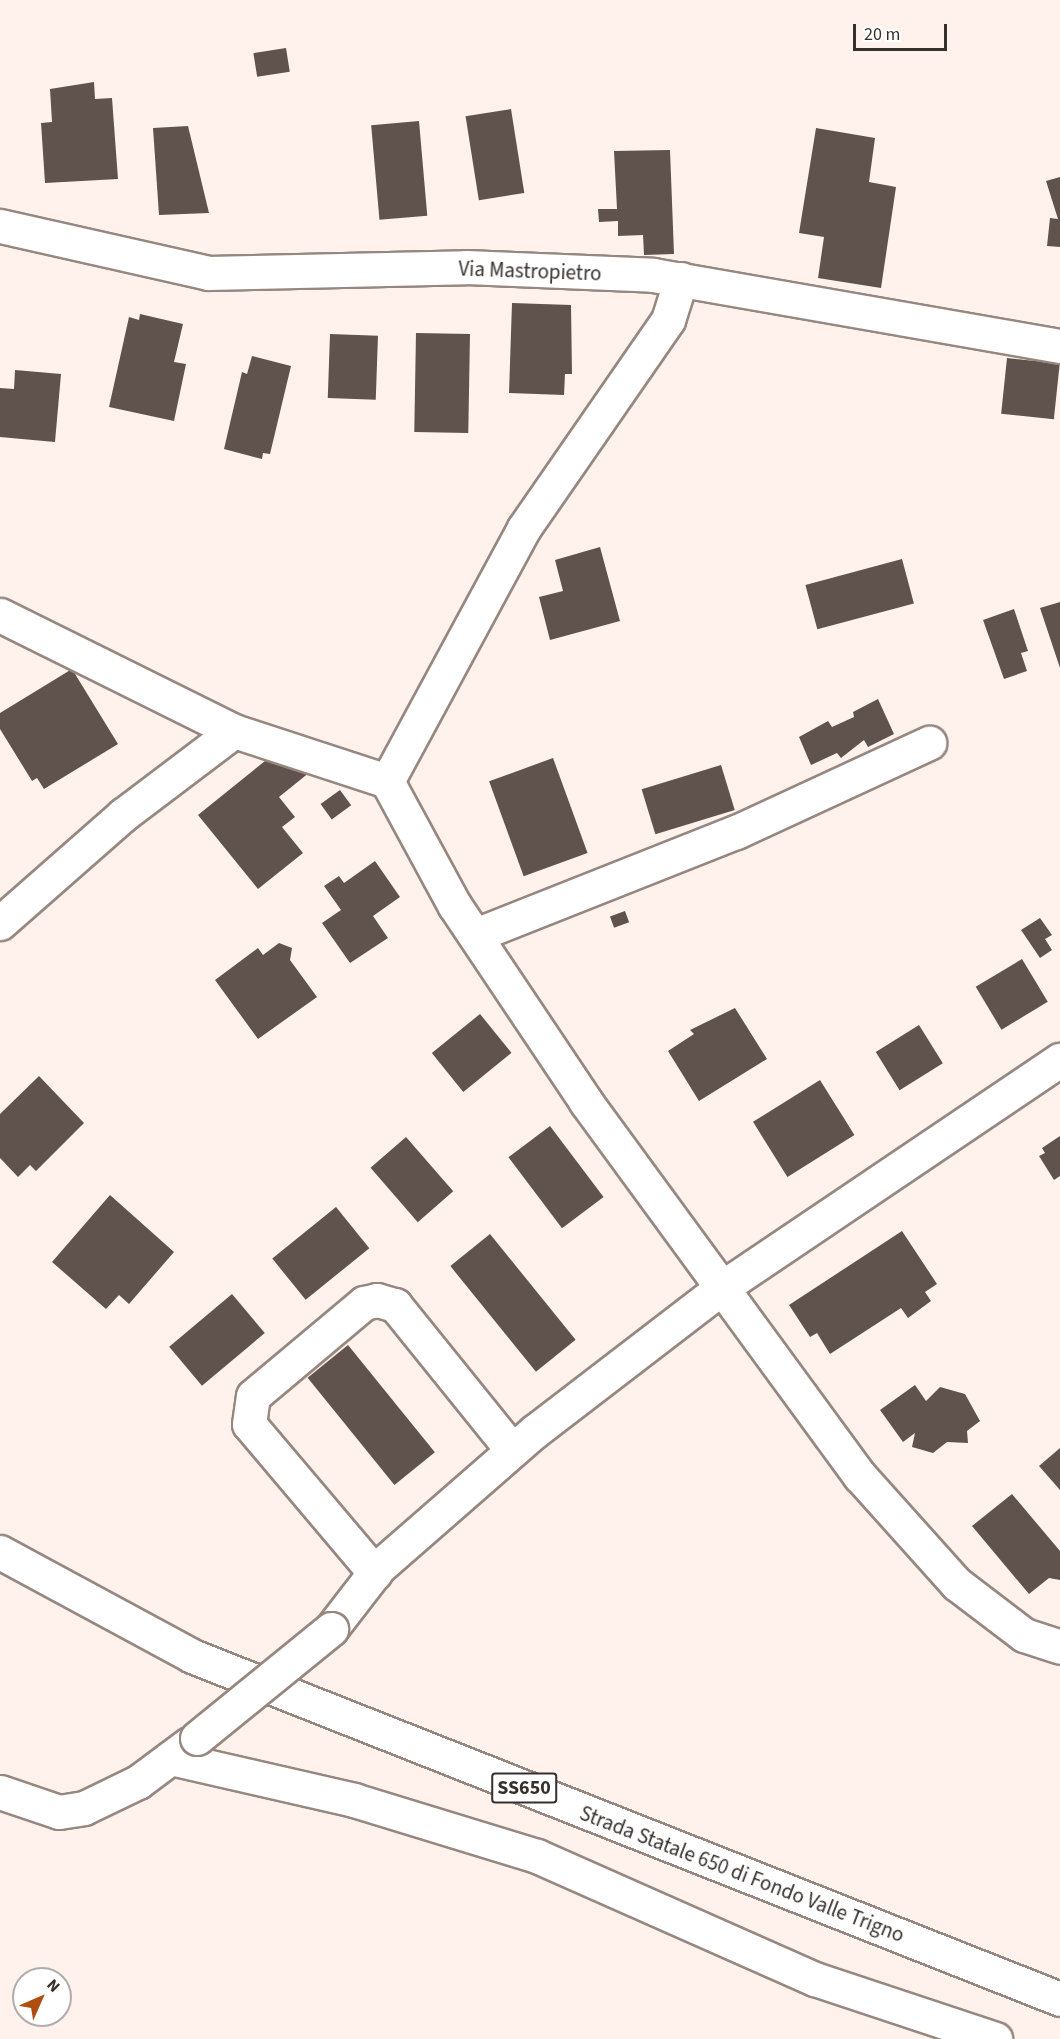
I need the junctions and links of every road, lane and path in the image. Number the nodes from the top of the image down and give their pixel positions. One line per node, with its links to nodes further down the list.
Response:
1 (0, 226): 2 (main road, Via Mastropietro)
2 (681, 279): 3 (main road, Via Mastropietro); 7 (main road)
3 (1060, 346)
4 (0, 615): 5 (main road)
5 (234, 730): 7 (main road); 8 (main road)
6 (929, 743): 9 (main road)
7 (387, 781): 9 (main road)
8 (0, 923)
9 (478, 934): 11 (main road)
10 (1060, 1060): 11 (main road)
11 (720, 1288): 12 (main road); 15 (main road)
12 (512, 1450): 14 (main road); 14 (main road)
13 (0, 1552): 18 (main road, Strada Statale 650 di Fondo Valle Trigno / SS650)
14 (375, 1573): 16 (main road, bridge)
15 (1060, 1647)
16 (171, 1758): 17 (main road); 19 (main road)
17 (0, 1792)
18 (1060, 1999)
19 (995, 2039)

